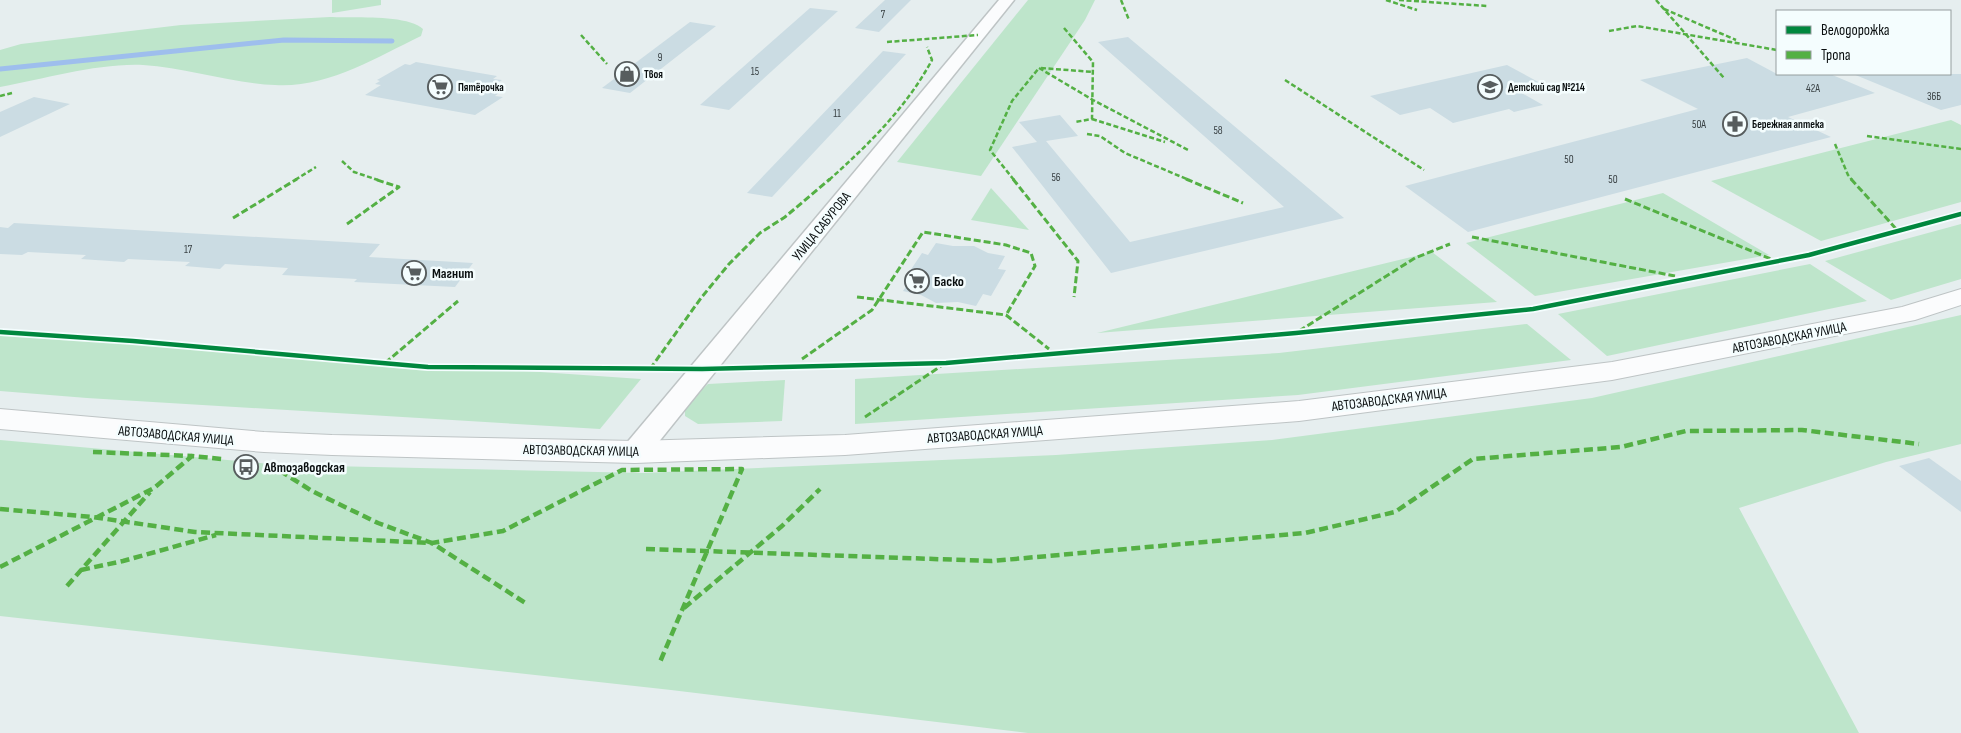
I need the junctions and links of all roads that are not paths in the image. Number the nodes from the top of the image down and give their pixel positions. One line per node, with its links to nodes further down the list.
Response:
1 (1007, 0): 4 (street, УЛИЦА САБУРОВА)
2 (1961, 297): 4 (main road, АВТОЗАВОДСКАЯ УЛИЦА)
3 (0, 419): 4 (main road, АВТОЗАВОДСКАЯ УЛИЦА)
4 (635, 452)

